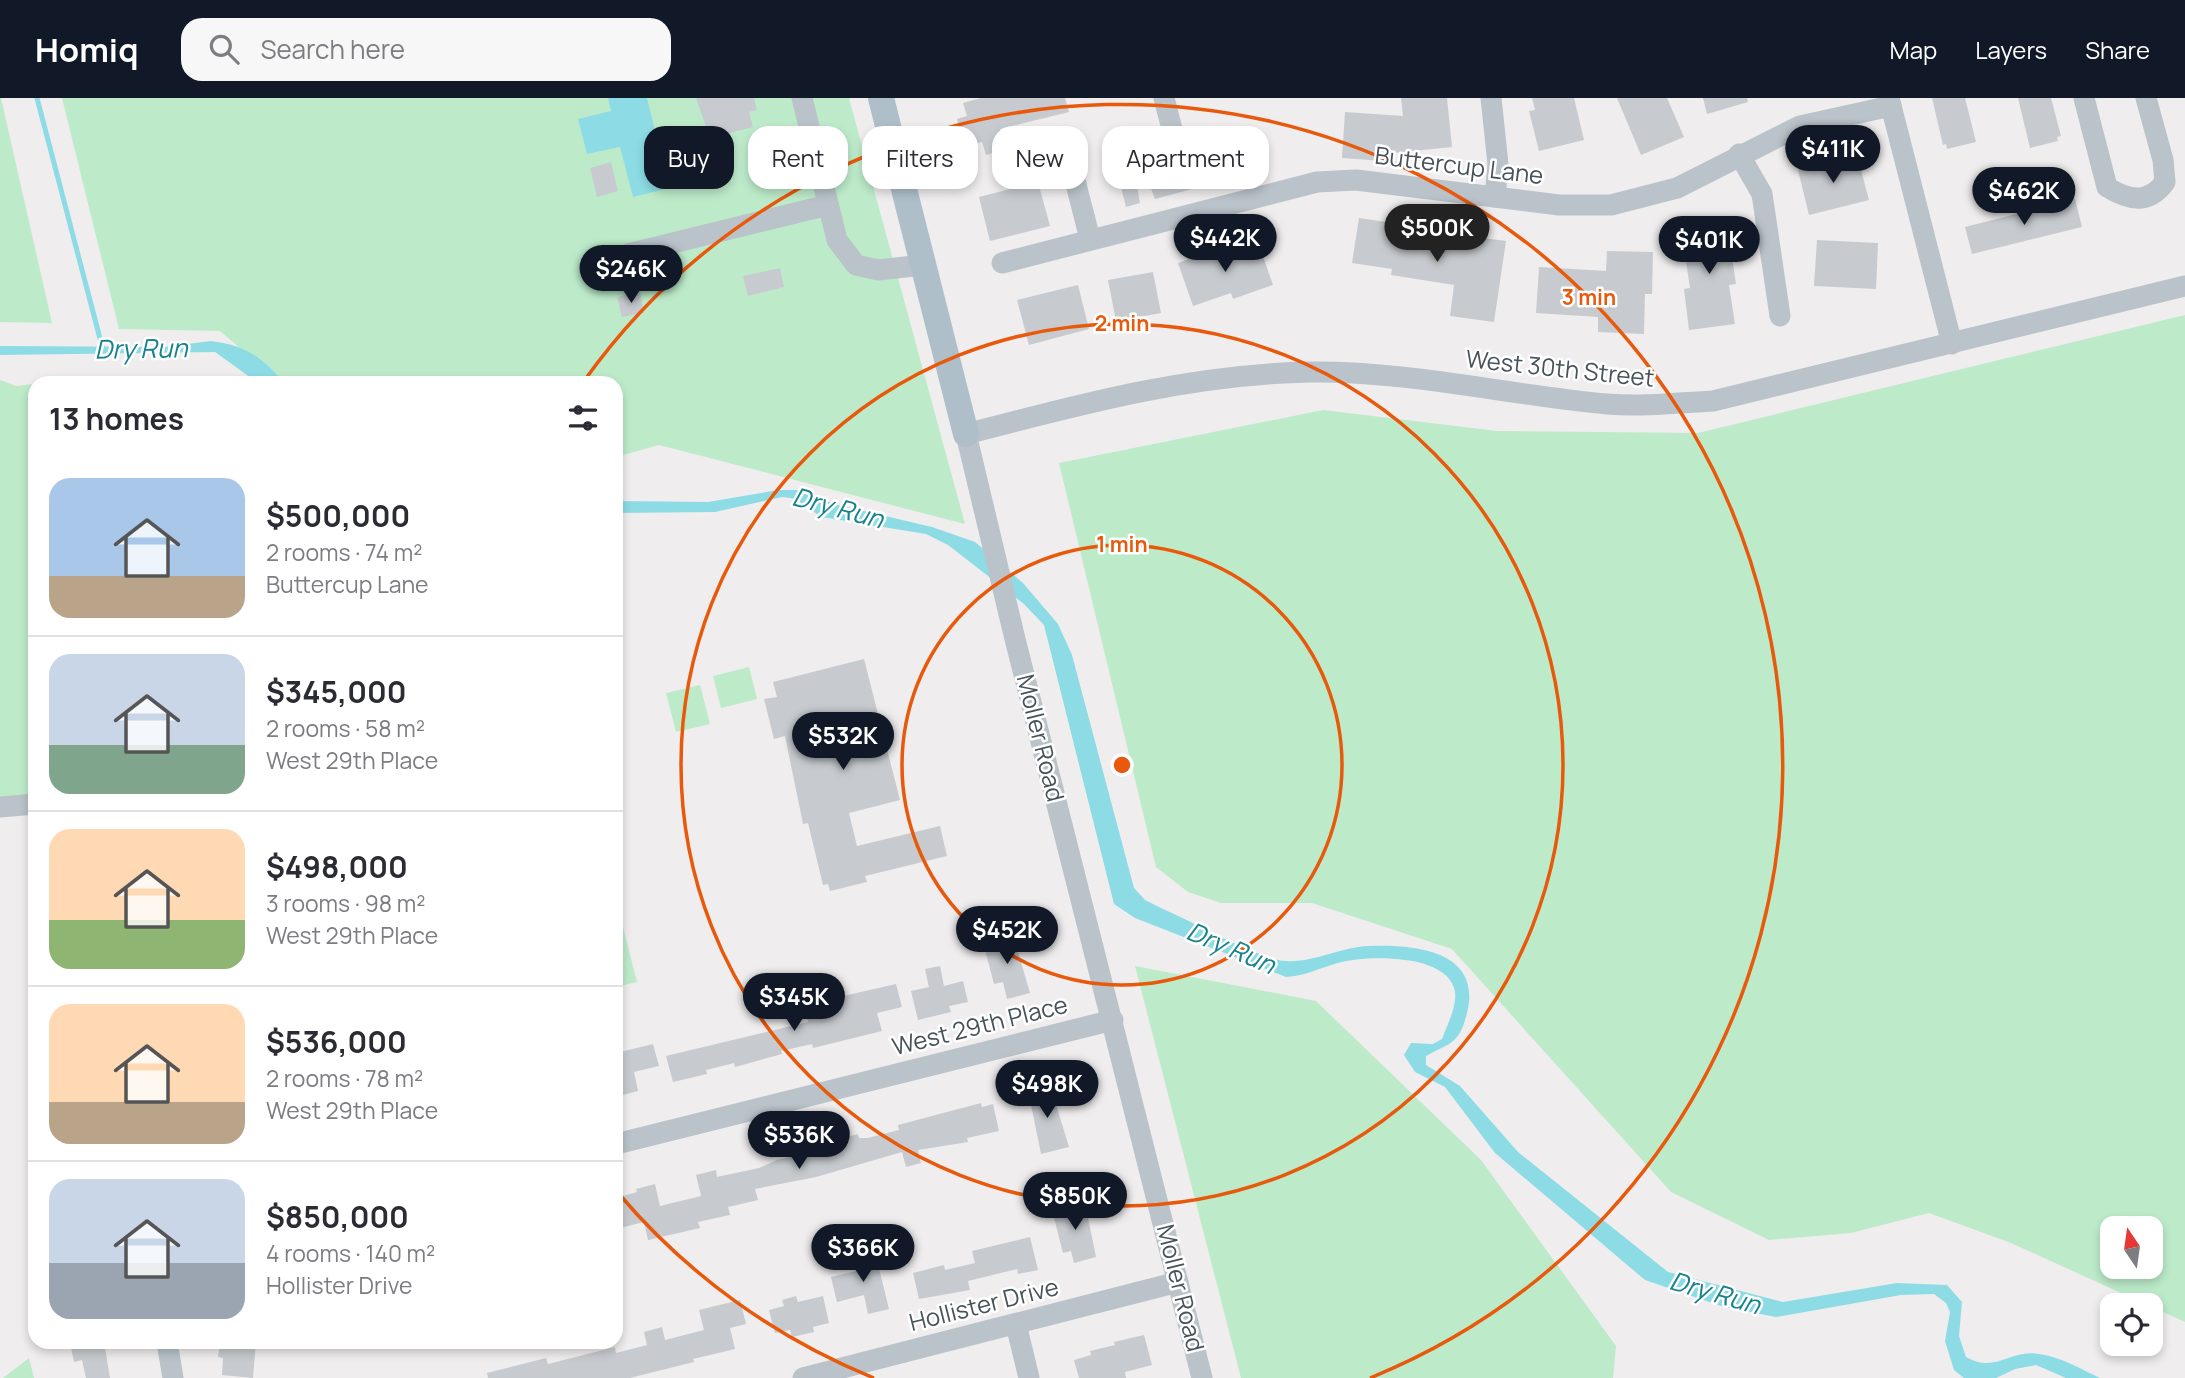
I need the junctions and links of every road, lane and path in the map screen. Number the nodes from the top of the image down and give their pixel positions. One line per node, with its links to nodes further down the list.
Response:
1 (802, 98): 12 (street)
2 (881, 98): 16 (main road, Moller Road)
3 (1164, 98): 8 (street)
4 (1491, 98): 11 (street)
5 (2084, 98): 6 (street)
6 (2146, 98)
7 (1890, 102): 9 (street, Buttercup Lane); 19 (street)
8 (1171, 126)
9 (1740, 154): 11 (street, Buttercup Lane); 18 (street)
10 (1077, 189): 13 (street)
11 (1495, 197): 13 (street, Buttercup Lane)
12 (828, 205): 14 (street); 16 (street)
13 (1090, 239): 15 (street, Buttercup Lane)
14 (628, 254)
15 (1002, 263)
16 (923, 265): 20 (main road, Moller Road)
17 (2185, 286): 19 (street, West 30th Street)
18 (1780, 316)
19 (1952, 344): 20 (street, West 30th Street)
20 (967, 434): 23 (street, Moller Road)
21 (28, 805): 22 (street)
22 (0, 807)
23 (1113, 1020): 24 (street, West 29th Place); 25 (street, Moller Road)
24 (623, 1142)
25 (1178, 1282): 26 (street, Hollister Drive); 31 (street, Moller Road)
26 (1016, 1324): 29 (street, Hollister Drive); 30 (street)
27 (168, 1349): 28 (street)
28 (172, 1371)
29 (803, 1378)
30 (1029, 1378)
31 (1202, 1378)

